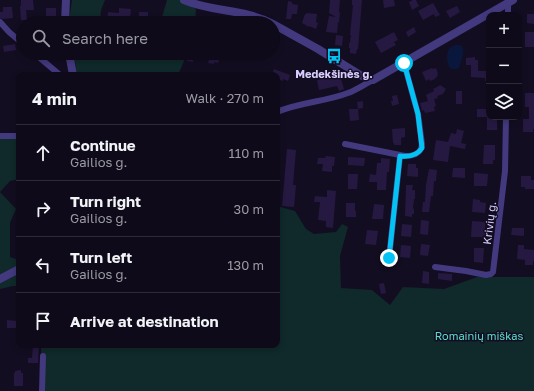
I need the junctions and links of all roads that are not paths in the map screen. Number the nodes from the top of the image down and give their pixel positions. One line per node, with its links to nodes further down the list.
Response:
1 (66, 0): 5 (street)
2 (184, 0): 6 (street)
3 (511, 2): 4 (street); 12 (street)
4 (509, 12)
5 (65, 16)
6 (252, 16)
7 (0, 22): 9 (street)
8 (280, 28): 15 (street)
9 (16, 38)
10 (42, 60): 13 (street)
11 (70, 60): 14 (street)
12 (404, 63): 15 (street); 21 (street)
13 (56, 72)
14 (72, 72)
15 (373, 80): 16 (street)
16 (280, 110)
17 (506, 120): 23 (street, Krivių g.)
18 (0, 136): 19 (street)
19 (16, 136)
20 (345, 144): 21 (street)
21 (400, 156): 22 (street)
22 (389, 258)
23 (435, 267)
24 (16, 271): 25 (street)
25 (0, 279)
26 (43, 356): 27 (street)
27 (42, 391)

